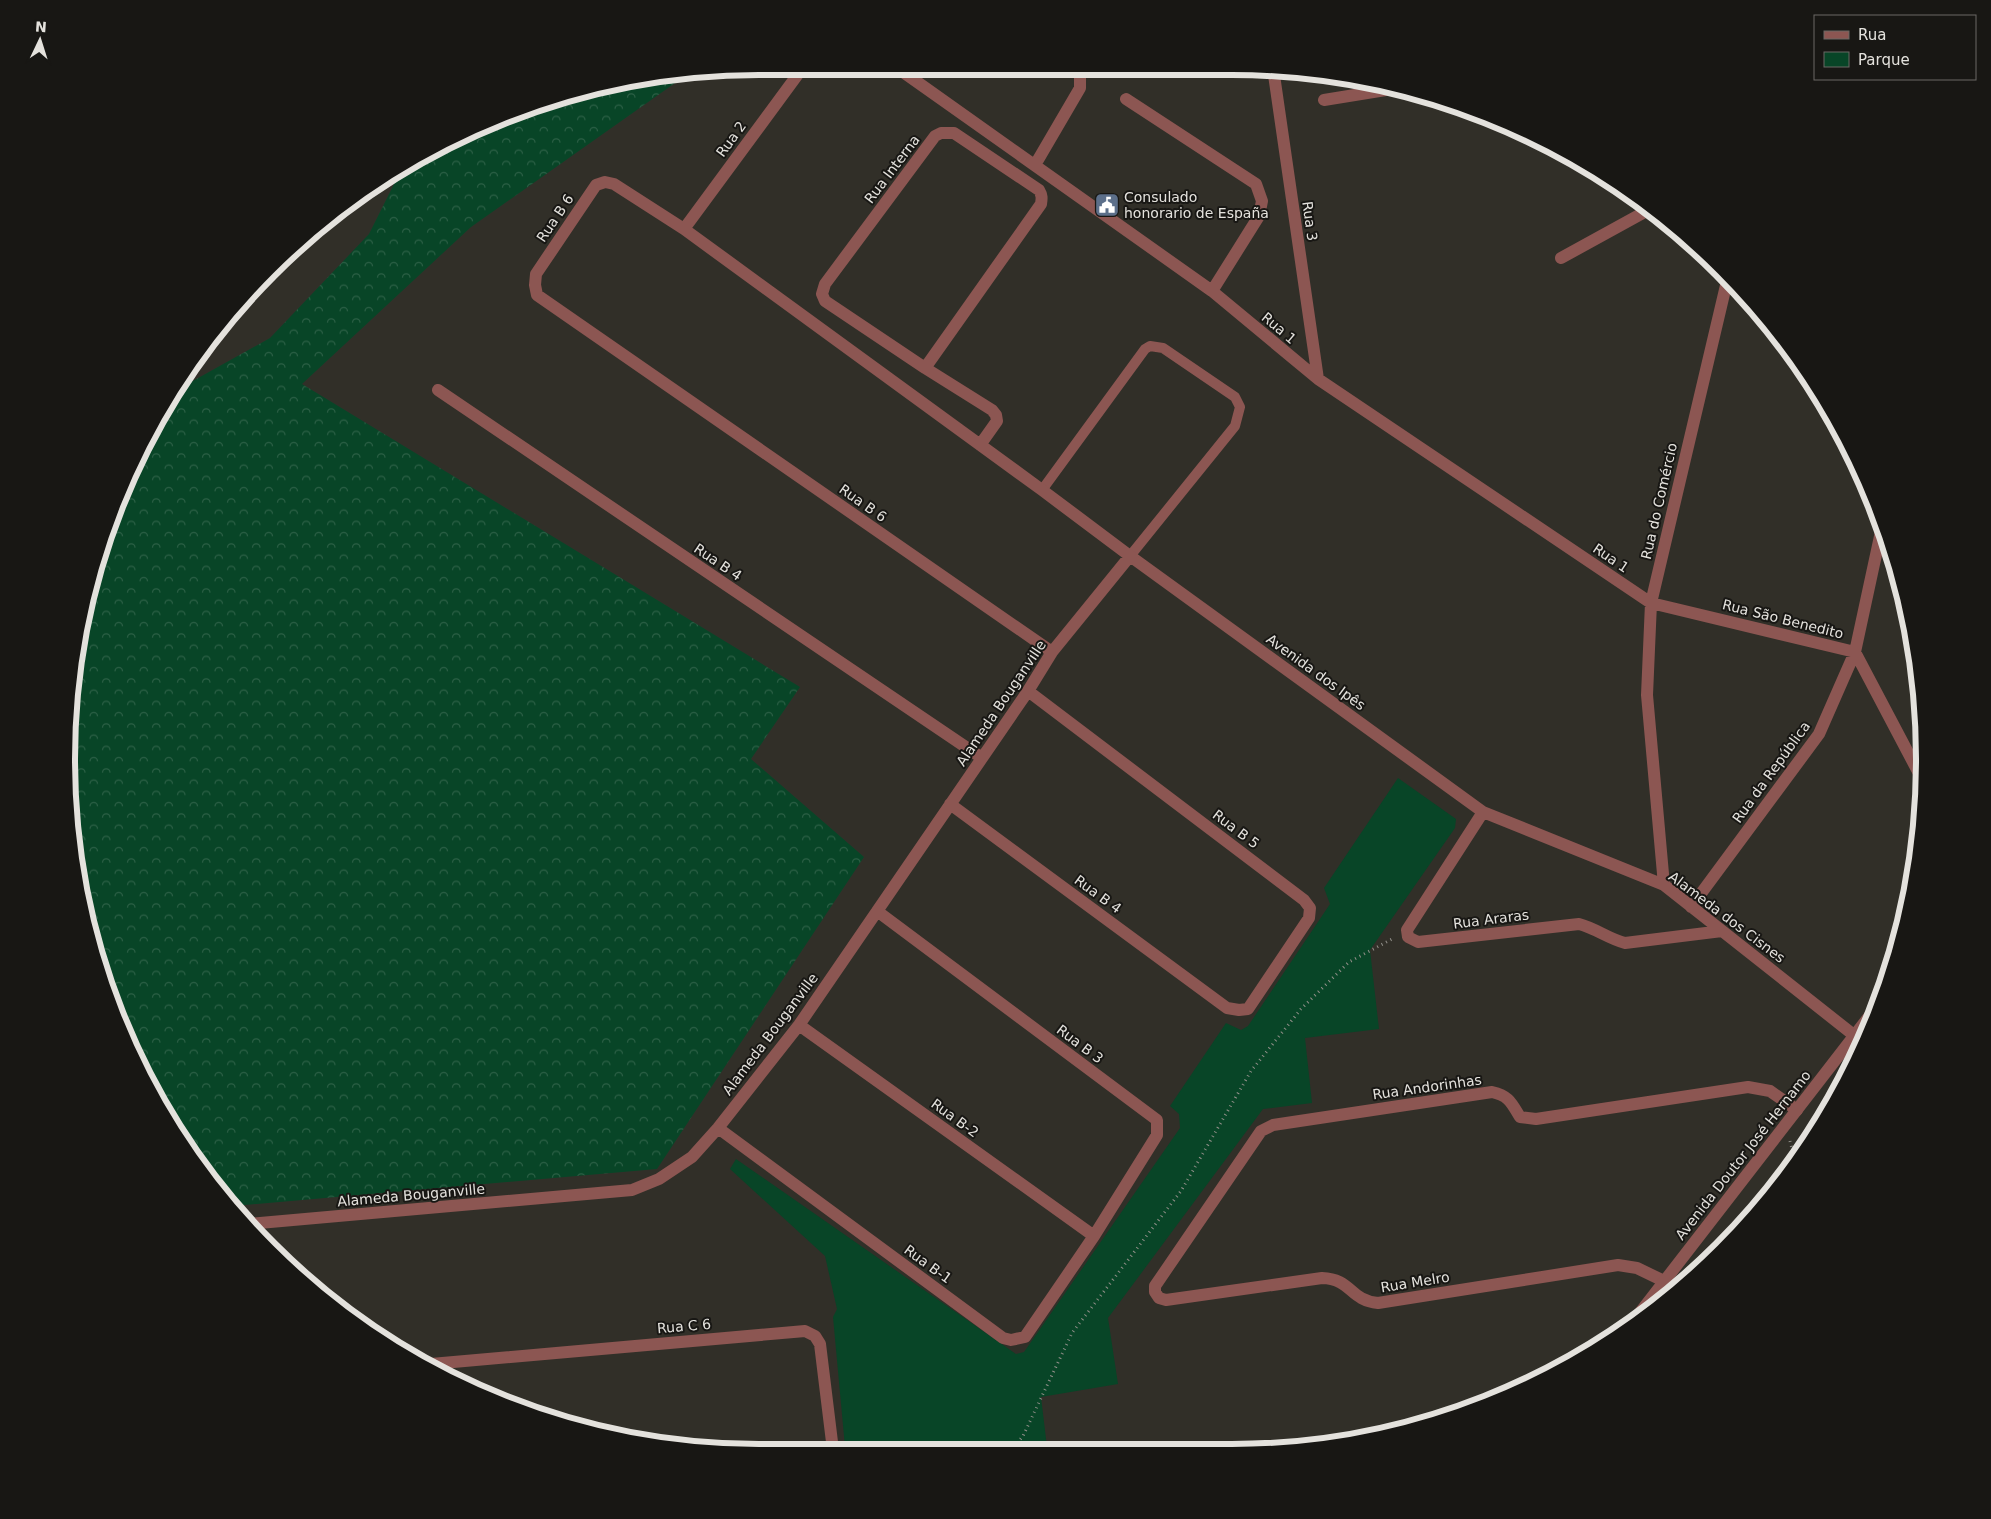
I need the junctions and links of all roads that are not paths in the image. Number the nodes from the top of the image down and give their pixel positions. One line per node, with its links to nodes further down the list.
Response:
1 (797, 75): 10 (street, Rua 2)
2 (907, 75): 8 (street, Rua 1)
3 (1080, 75): 8 (street)
4 (1274, 76): 15 (street, Rua 3)
5 (1379, 91): 7 (street)
6 (1126, 99): 13 (street)
7 (1324, 100)
8 (1035, 165): 13 (street, Rua 1)
9 (1643, 213): 11 (street)
10 (684, 229): 17 (street, Rua B 6); 22 (street, Rua B 6)
11 (1561, 258)
12 (1726, 286): 21 (street, Rua do Comércio)
13 (1212, 291): 15 (street, Rua 1)
14 (924, 368): 14 (street, Rua Interna); 17 (street, Rua Interna)
15 (1318, 379): 21 (street, Rua 1)
16 (438, 390): 25 (street, Rua B 4)
17 (980, 445): 18 (street, Rua B 6)
18 (1042, 490): 20 (street, Rua B 6); 20 (lane)
19 (1880, 538): 23 (street, Rua da República)
20 (1130, 556): 22 (street, Alameda Bouganville); 28 (street, Avenida dos Ipês)
21 (1651, 603): 23 (street, Rua São Benedito); 29 (street, Rua do Comércio)
22 (1052, 652): 24 (street, Alameda Bouganville)
23 (1855, 652): 26 (street, Rua São Benedito); 30 (street, Rua da República)
24 (1028, 691): 25 (street, Alameda Bouganville); 33 (street, Rua B 5)
25 (982, 758): 27 (street, Alameda Bouganville)
26 (1916, 767)
27 (950, 804): 31 (street, Alameda Bouganville); 33 (street, Rua B 4)
28 (1483, 812): 29 (street, Alameda dos Cisnes); 32 (street, Rua Araras)
29 (1664, 886): 30 (street, Alameda dos Cisnes)
30 (1690, 907): 32 (street, Alameda dos Cisnes)
31 (877, 911): 34 (street, Alameda Bouganville); 40 (street, Rua B 3)
32 (1722, 931): 36 (street, Alameda dos Cisnes)
33 (1227, 1008)
34 (798, 1025): 38 (street, Alameda Bouganville); 40 (street, Rua B-2)
35 (1860, 1029): 36 (street, Avenida Doutor José Hernamo)
36 (1855, 1036): 37 (street, Avenida Doutor José Hernamo)
37 (1797, 1110): 41 (street, Avenida Doutor José Hernamo); 42 (street, Rua Andorinhas)
38 (718, 1128): 39 (street, Alameda Bouganville); 40 (street, Rua B-1)
39 (256, 1223)
40 (1094, 1236)
41 (1664, 1281): 42 (street, Rua Melro); 43 (street, Avenida Doutor José Hernamo)
42 (1155, 1286)
43 (1646, 1304)
44 (441, 1365): 45 (street, Rua C 6)
45 (832, 1444)

